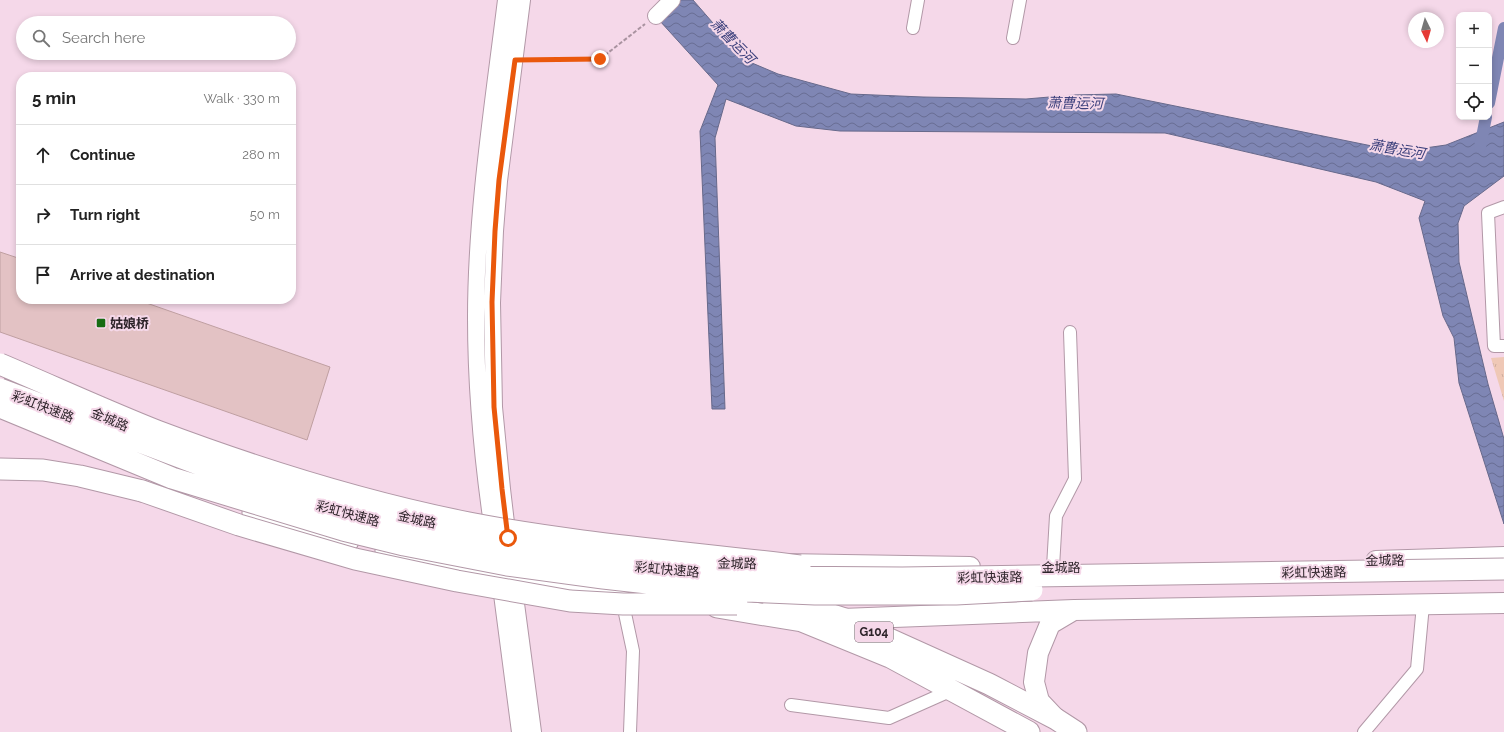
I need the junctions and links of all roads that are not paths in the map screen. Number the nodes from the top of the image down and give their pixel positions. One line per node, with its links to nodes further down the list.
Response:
1 (506, 0): 18 (street)
2 (522, 0): 18 (street)
3 (672, 0): 6 (street)
4 (918, 0): 7 (street)
5 (1020, 0): 8 (street)
6 (656, 16)
7 (913, 28)
8 (1013, 38)
9 (1504, 207): 11 (street)
10 (1070, 332): 21 (street)
11 (1504, 346)
12 (0, 364): 23 (highway, bridge)
13 (0, 373): 18 (highway, 金城路)
14 (0, 389): 23 (highway, 彩虹快速路, bridge)
15 (0, 407): 26 (highway, 彩虹快速路, bridge)
16 (0, 418): 24 (highway)
17 (0, 469): 28 (highway, bridge)
18 (501, 537): 20 (highway, 金城路); 24 (street)
19 (1504, 557): 21 (main road, 金城路)
20 (659, 562): 21 (main road, 金城路); 31 (highway, G104)
21 (1053, 567)
22 (1504, 569): 23 (highway, 彩虹快速路, bridge)
23 (902, 578)
24 (506, 580): 32 (highway); 36 (street); 37 (street)
25 (1504, 582): 26 (highway, 彩虹快速路, bridge)
26 (956, 594): 28 (highway, bridge)
27 (1504, 603): 29 (main road)
28 (623, 604): 38 (street)
29 (1423, 604): 30 (main road); 41 (street)
30 (1074, 610): 31 (main road); 35 (main road)
31 (845, 619): 32 (main road); 35 (highway, G104)
32 (802, 621): 33 (highway, G104)
33 (952, 690): 34 (street); 39 (highway, G104)
34 (791, 705)
35 (1056, 718): 40 (highway, G104)
36 (520, 732)
37 (533, 732)
38 (630, 732)
39 (1028, 732)
40 (1076, 732)
41 (1364, 732)

